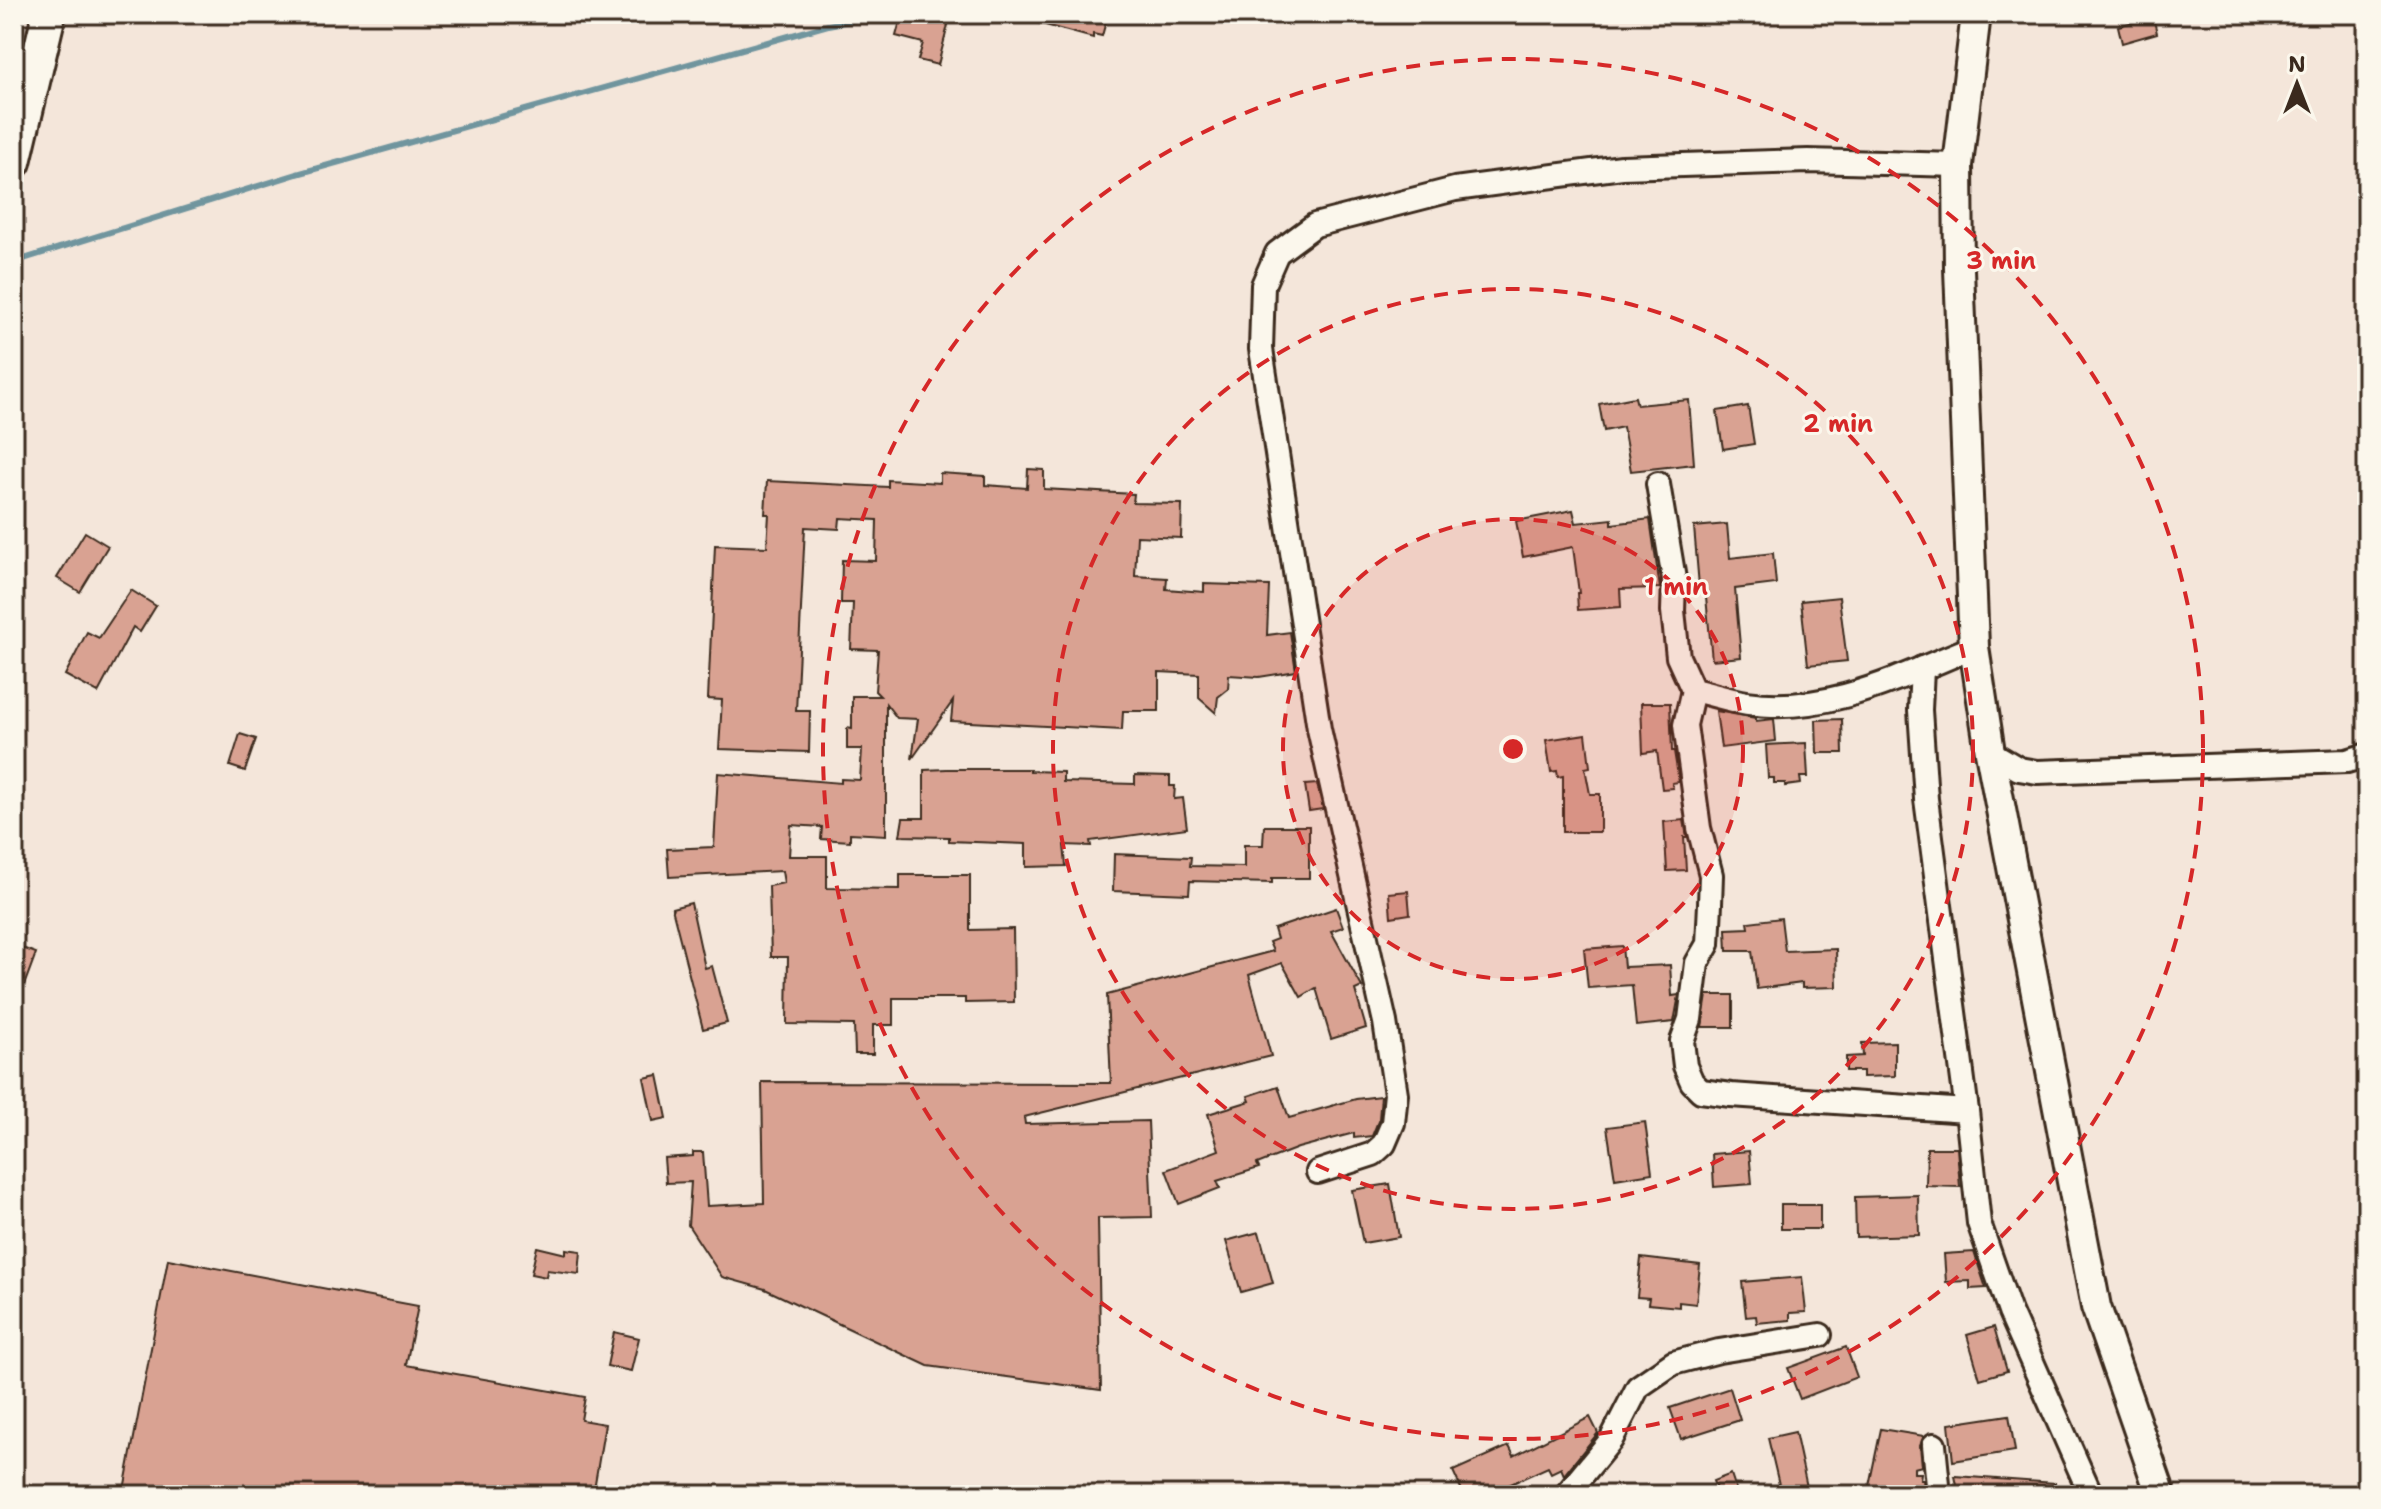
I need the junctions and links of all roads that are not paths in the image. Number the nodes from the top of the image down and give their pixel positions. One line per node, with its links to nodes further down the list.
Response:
1 (49, 14): 3 (highway)
2 (1976, 14): 4 (main road)
3 (14, 162)
4 (1958, 165): 6 (main road); 12 (street)
5 (1658, 484): 8 (street)
6 (1974, 647): 7 (street); 9 (main road)
7 (1922, 668): 8 (street); 11 (street)
8 (1693, 690): 11 (street)
9 (1990, 752): 10 (street); 18 (main road)
10 (2367, 755)
11 (1967, 1111): 17 (street)
12 (1318, 1172)
13 (1820, 1335): 15 (street)
14 (1934, 1445): 16 (street)
15 (1566, 1495)
16 (1939, 1495)
17 (2091, 1495)
18 (2161, 1495)

